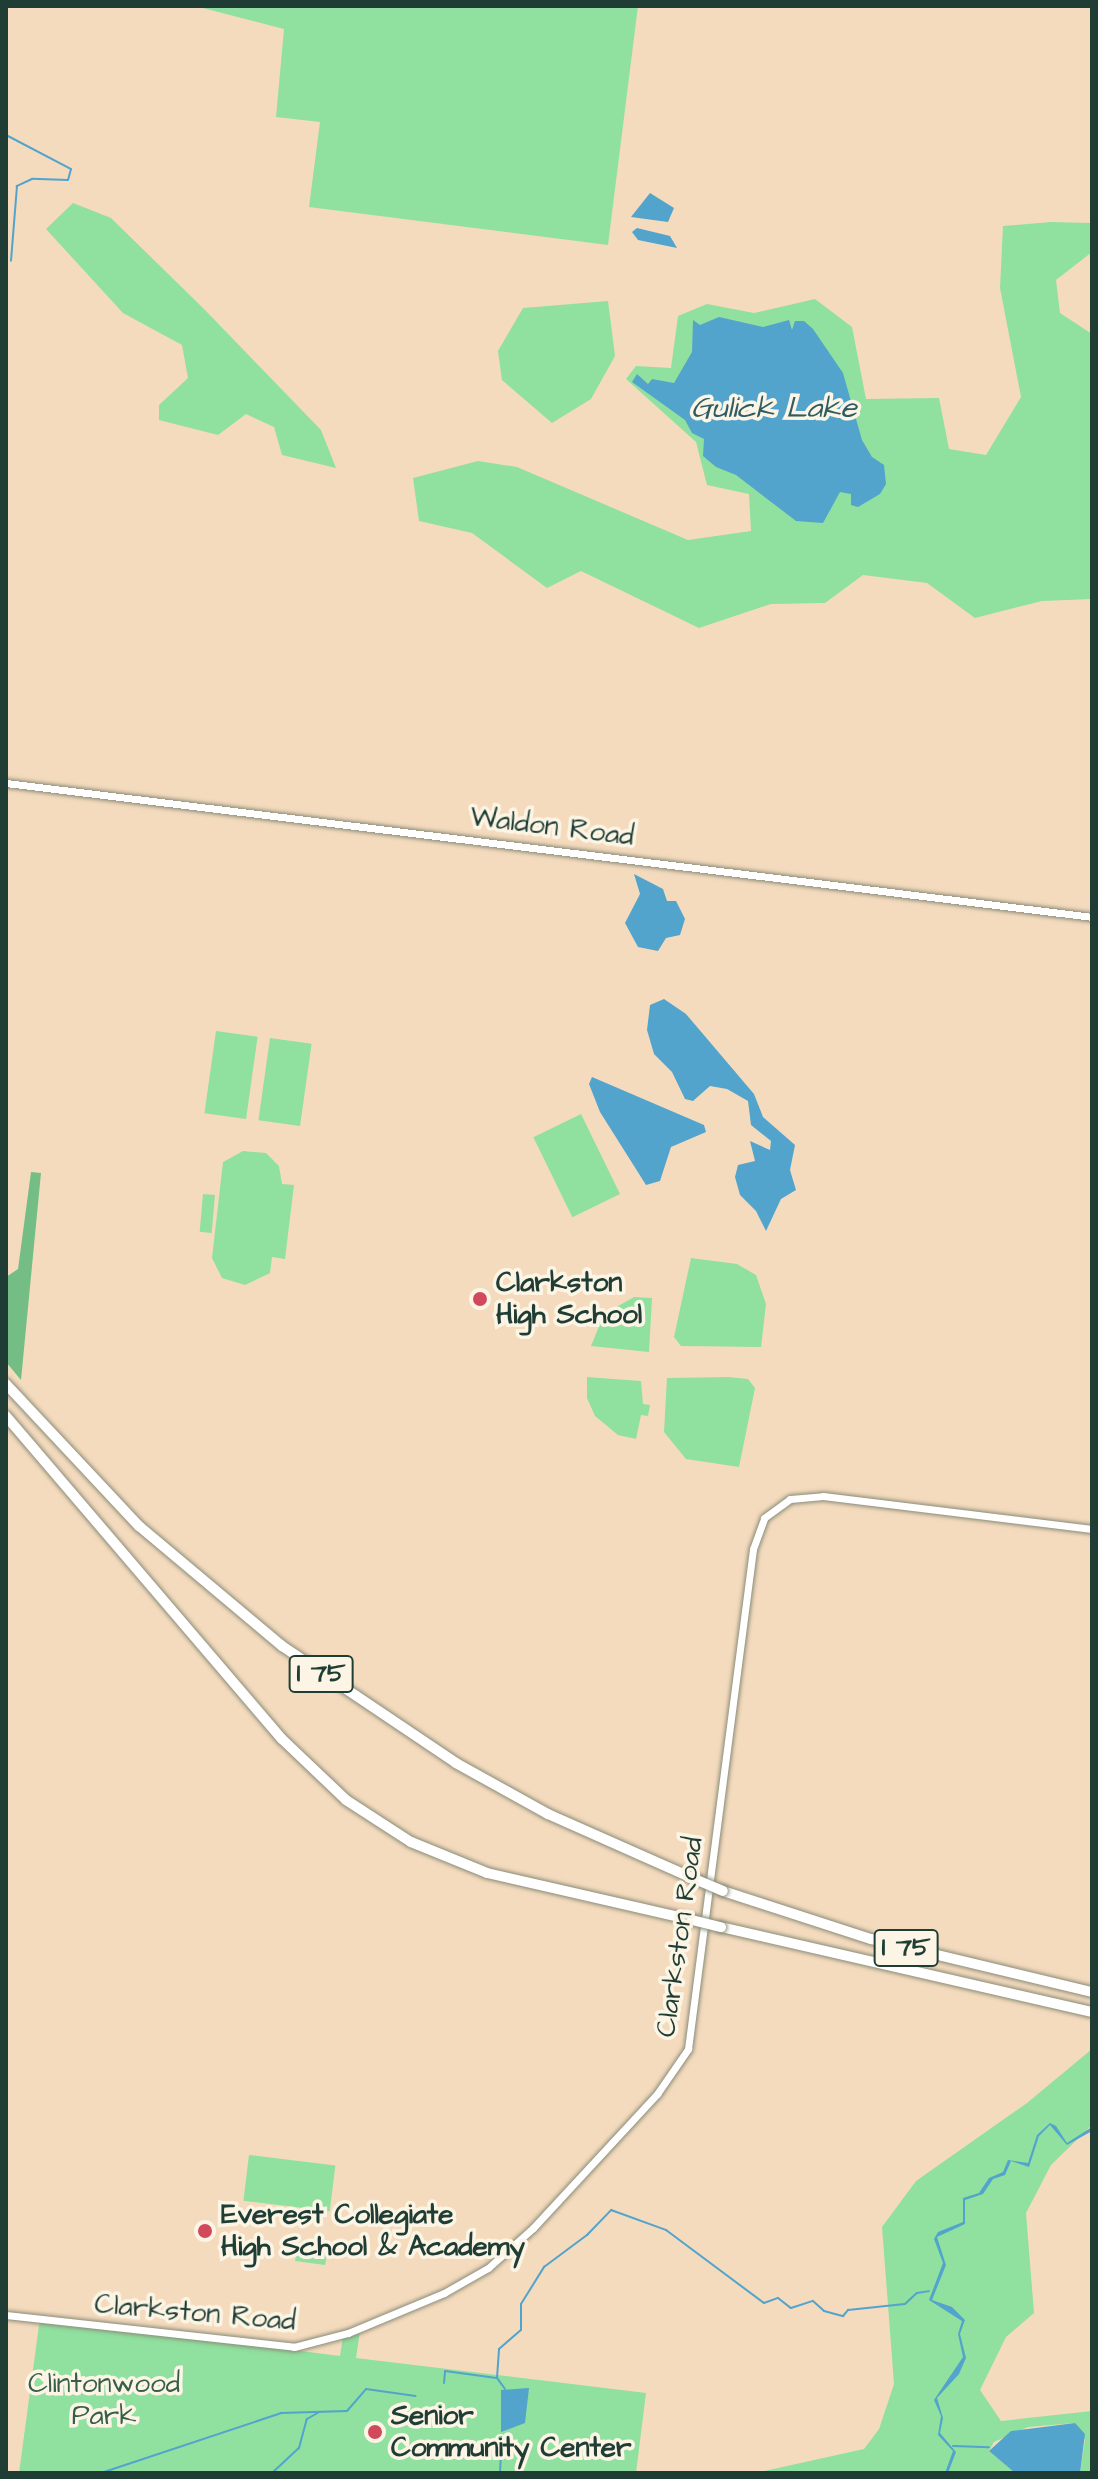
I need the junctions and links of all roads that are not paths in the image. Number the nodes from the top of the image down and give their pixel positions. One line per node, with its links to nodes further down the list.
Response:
1 (6, 783): 2 (street, Waldon Road)
2 (1092, 917)
3 (6, 1384): 6 (highway, I 75, bridge)
4 (6, 1416): 7 (highway, I 75, bridge)
5 (1092, 1529): 8 (street, Clarkston Road)
6 (1092, 1992)
7 (1092, 2012)
8 (6, 2315)

